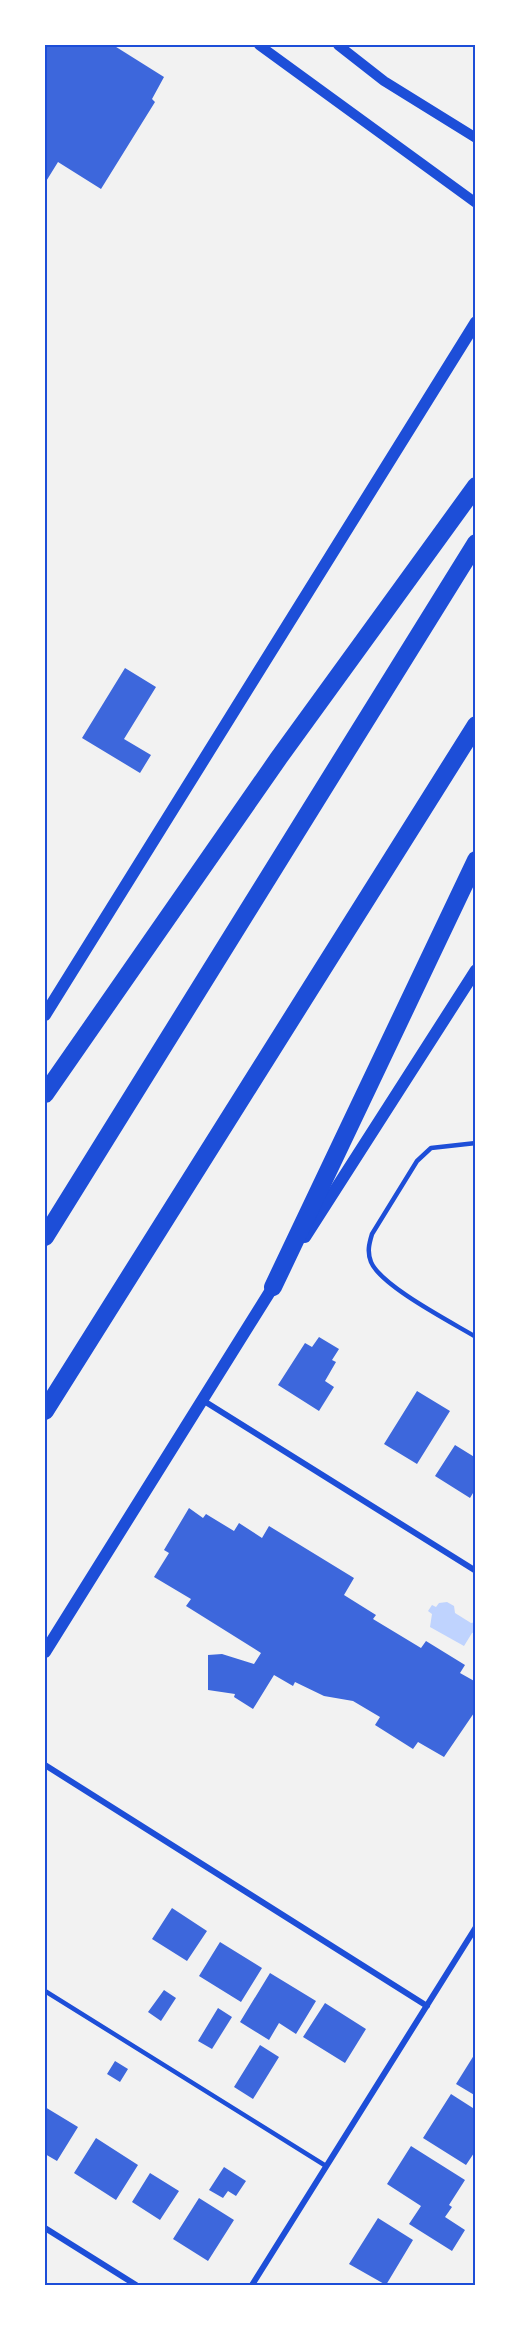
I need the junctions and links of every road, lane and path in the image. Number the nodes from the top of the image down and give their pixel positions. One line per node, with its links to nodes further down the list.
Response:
1 (259, 45): 4 (street)
2 (338, 45): 3 (street)
3 (476, 138)
4 (476, 203)
5 (476, 322): 11 (main road)
6 (476, 486): 12 (highway)
7 (476, 543): 14 (highway)
8 (476, 725): 18 (highway)
9 (476, 860): 15 (highway)
10 (476, 970): 15 (main road)
11 (45, 1015)
12 (45, 1094)
13 (476, 1143): 16 (lane)
14 (45, 1237)
15 (273, 1287): 17 (main road)
16 (476, 1337)
17 (204, 1401): 19 (street); 20 (main road)
18 (45, 1411)
19 (476, 1571)
20 (45, 1652)
21 (45, 1765): 24 (street)
22 (476, 1927): 24 (street)
23 (45, 1991): 25 (lane)
24 (427, 2006): 25 (street)
25 (326, 2166): 28 (street)
26 (45, 2228): 27 (street)
27 (136, 2285)
28 (252, 2285)

